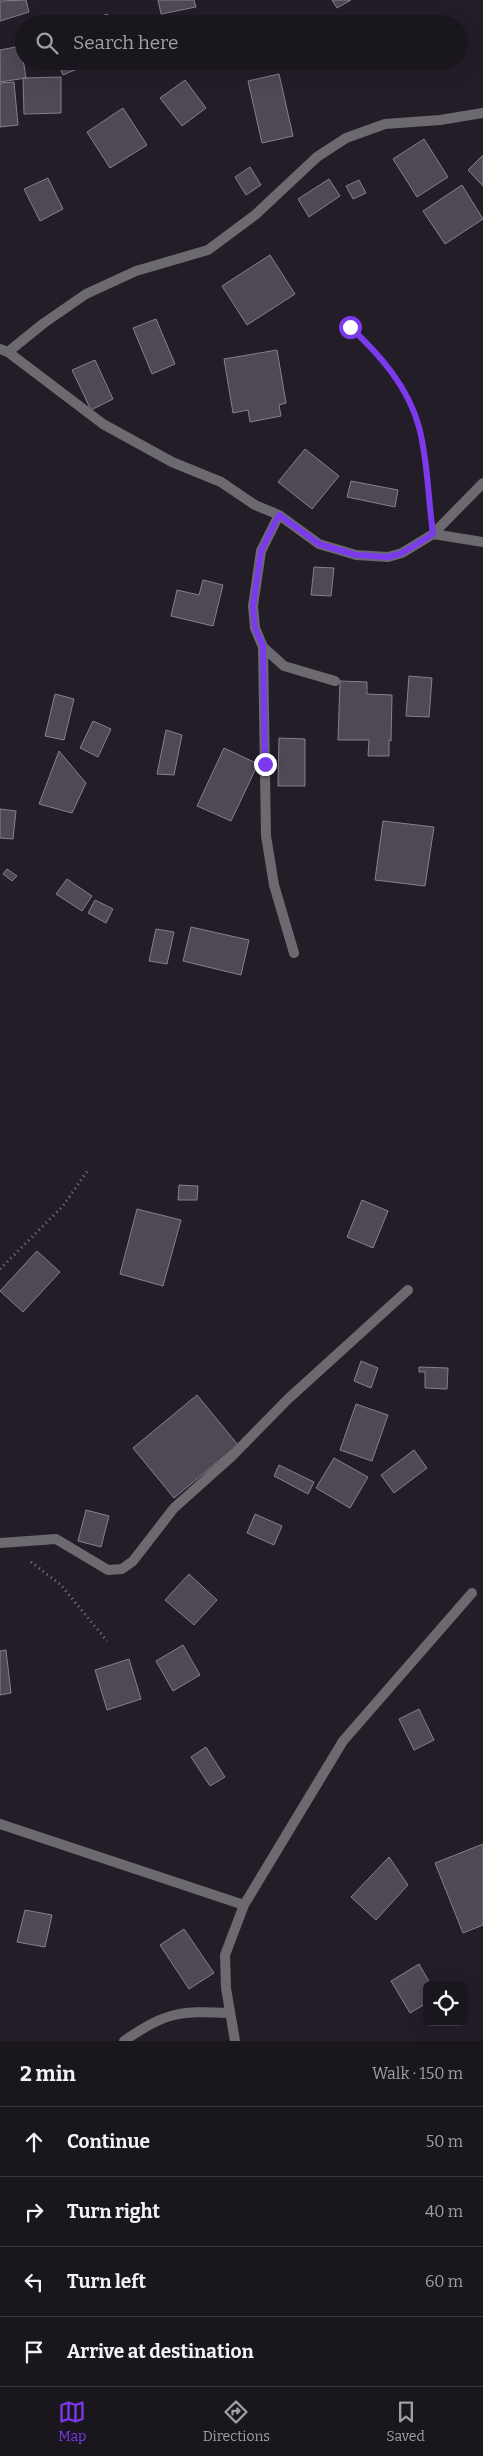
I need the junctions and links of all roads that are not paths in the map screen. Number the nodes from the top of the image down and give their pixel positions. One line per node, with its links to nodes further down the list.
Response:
1 (483, 113): 2 (street)
2 (4, 350): 4 (street)
3 (483, 483): 5 (street)
4 (279, 515): 5 (street); 7 (street)
5 (433, 534): 6 (street)
6 (483, 542)
7 (263, 646): 8 (street); 9 (street)
8 (335, 681)
9 (294, 953)
10 (408, 1290): 11 (street)
11 (0, 1543)
12 (472, 1593): 14 (street)
13 (0, 1824): 14 (street)
14 (244, 1906): 15 (street)
15 (230, 2013): 16 (street); 17 (street)
16 (124, 2041)
17 (235, 2041)

